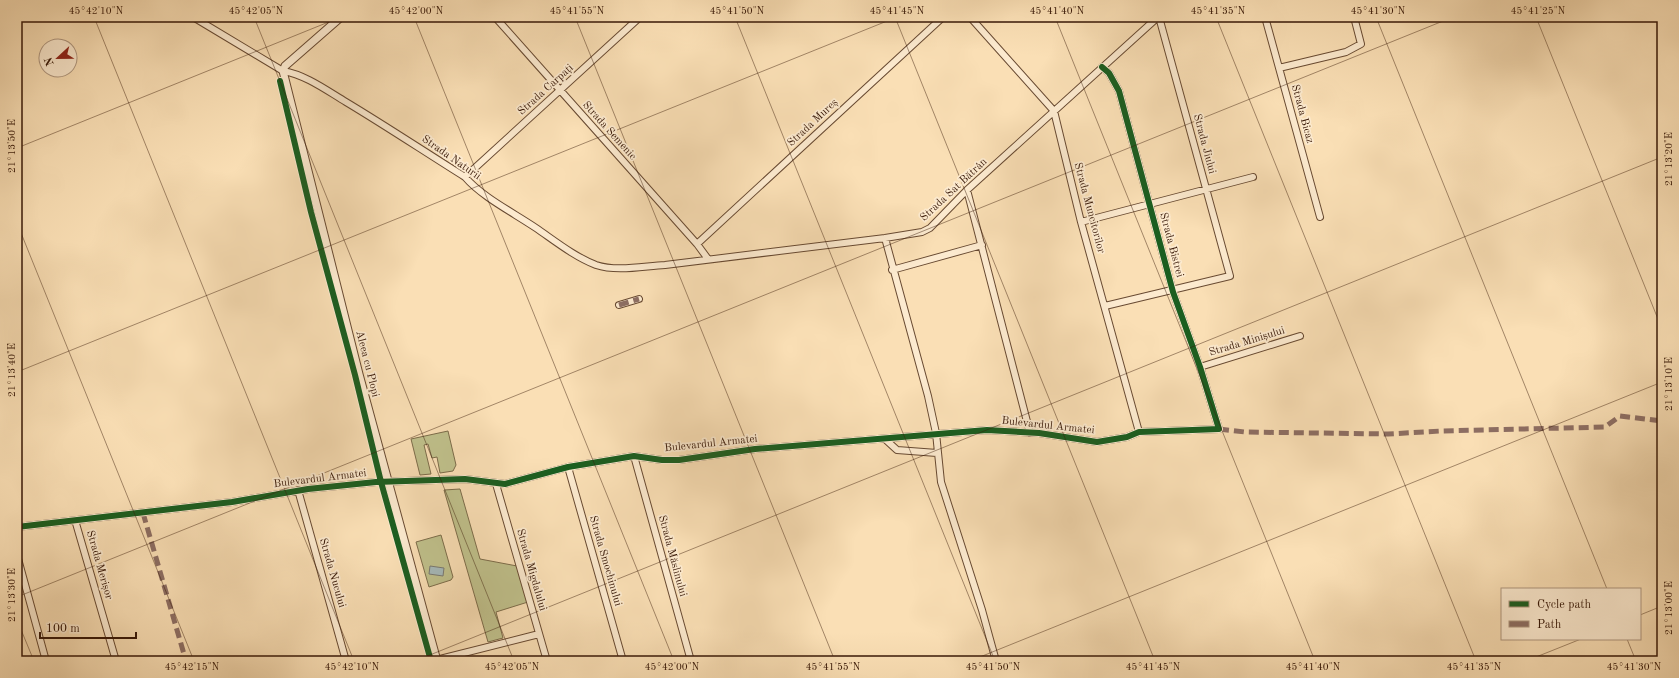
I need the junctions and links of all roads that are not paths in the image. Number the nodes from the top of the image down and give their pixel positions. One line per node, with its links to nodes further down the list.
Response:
1 (193, 17): 12 (street, Strada Naturii)
2 (341, 17): 12 (street)
3 (495, 17): 13 (street, Strada Semenic)
4 (640, 17): 13 (street, Strada Carpați)
5 (943, 17): 23 (street, Strada Mureș)
6 (970, 17): 14 (street, Strada Muncitorilor)
7 (1159, 17): 10 (street, Strada Sat Bătrân); 17 (street, Strada Jiului)
8 (1265, 17): 11 (street, Strada Bicaz)
9 (1354, 17): 11 (street)
10 (1102, 67): 14 (street, Strada Sat Bătrân); 19 (street, Strada Bistrei)
11 (1279, 68): 20 (street, Strada Bicaz)
12 (283, 71): 15 (street, Strada Naturii); 41 (street, Aleea cu Plopi)
13 (560, 91): 15 (street, Strada Carpați); 23 (street, Strada Semenic)
14 (1054, 111): 18 (street, Strada Sat Bătrân); 21 (street, Strada Muncitorilor)
15 (465, 177): 25 (street, Strada Naturii)
16 (1253, 177): 17 (street)
17 (1206, 189): 19 (street); 27 (street, Strada Jiului)
18 (967, 190): 22 (street, Strada Sat Bătrân); 24 (street)
19 (1149, 203): 21 (street); 27 (street, Strada Bistrei)
20 (1320, 217)
21 (1081, 222): 30 (street, Strada Muncitorilor)
22 (885, 238): 25 (street, Strada Sat Bătrân); 26 (street)
23 (697, 244): 25 (street, Strada Semenic)
24 (982, 245): 26 (street); 36 (street)
25 (708, 259)
26 (892, 270): 35 (street)
27 (1173, 292): 30 (street); 32 (street, Strada Bistrei)
28 (639, 299): 29 (street)
29 (619, 305)
30 (1105, 306): 34 (street, Strada Muncitorilor)
31 (1300, 336): 32 (street, Strada Minișului)
32 (1200, 367): 33 (street, Strada Bistrei)
33 (1219, 429): 34 (street, Bulevardul Armatei)
34 (1139, 432): 36 (street, Bulevardul Armatei)
35 (936, 433): 36 (street, Bulevardul Armatei); 37 (street, Bulevardul Armatei); 38 (street)
36 (1030, 433)
37 (885, 439): 38 (street); 39 (street, Bulevardul Armatei)
38 (937, 453): 55 (street)
39 (634, 456): 40 (street, Bulevardul Armatei); 54 (street, Strada Măslinului)
40 (568, 467): 42 (street, Bulevardul Armatei); 53 (street, Strada Smochinului)
41 (387, 481): 42 (street, Bulevardul Armatei); 43 (street, Bulevardul Armatei); 51 (street, Aleea cu Plopi)
42 (496, 484): 47 (street, Strada Migdalului)
43 (298, 490): 44 (street, Bulevardul Armatei); 50 (street, Strada Nucului)
44 (75, 520): 45 (street, Bulevardul Armatei); 49 (street, Strada Merișor)
45 (17, 527)
46 (17, 555): 48 (street)
47 (539, 634): 51 (street); 52 (street, Strada Migdalului)
48 (46, 661)
49 (116, 661)
50 (346, 661)
51 (437, 661)
52 (547, 661)
53 (623, 661)
54 (691, 661)
55 (996, 661)

